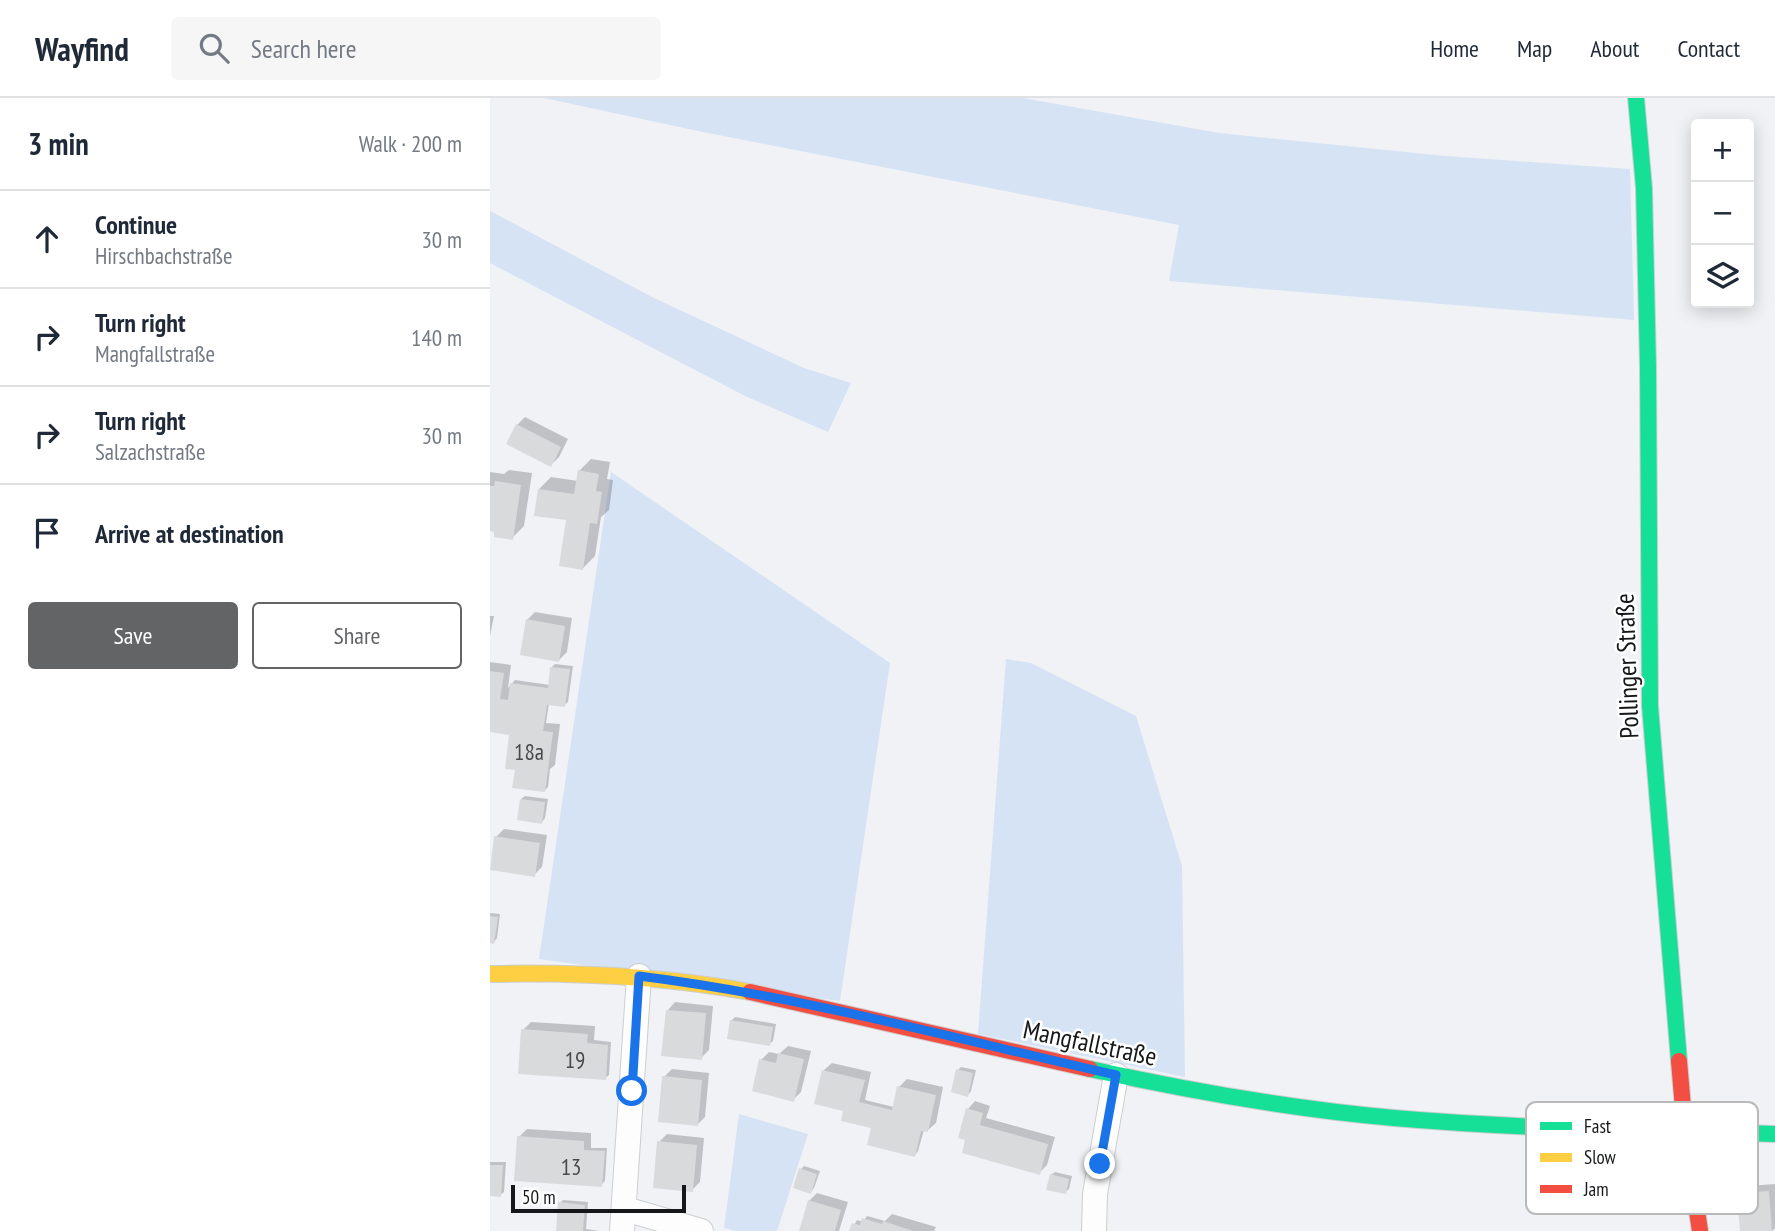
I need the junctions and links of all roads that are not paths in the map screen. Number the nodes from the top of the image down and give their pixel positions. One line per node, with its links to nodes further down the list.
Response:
1 (1636, 98): 5 (street, Pollinger Straße)
2 (490, 974): 3 (street, Mangfallstraße)
3 (639, 976): 4 (street, Mangfallstraße); 7 (street)
4 (1116, 1075): 6 (street, Mangfallstraße); 9 (street)
5 (1683, 1102)
6 (1526, 1127)
7 (624, 1220): 8 (street)
8 (701, 1231)
9 (1094, 1231)

